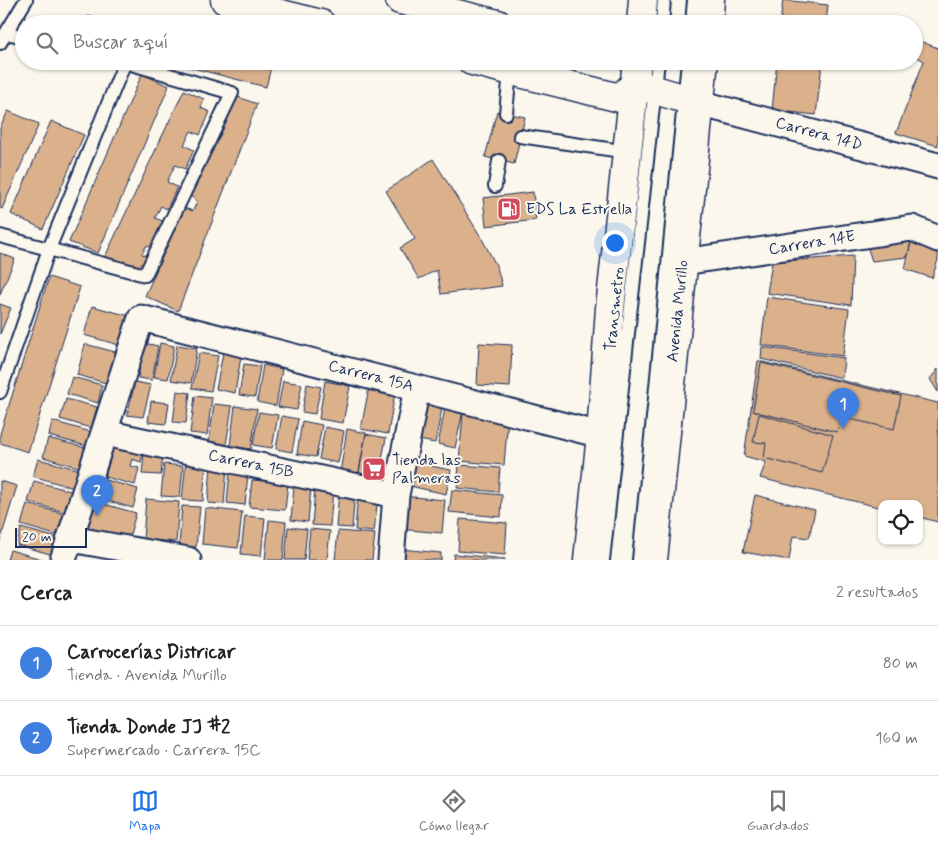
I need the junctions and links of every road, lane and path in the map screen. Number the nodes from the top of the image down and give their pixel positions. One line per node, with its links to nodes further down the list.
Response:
1 (26, 0): 9 (lane)
2 (225, 0): 10 (main road)
3 (400, 0): 8 (main road)
4 (643, 0): 12 (main road)
5 (664, 0): 13 (lane)
6 (694, 0): 14 (lane)
7 (710, 0): 15 (main road)
8 (471, 8): 11 (main road)
9 (17, 15)
10 (285, 15)
11 (483, 15)
12 (642, 15)
13 (663, 15)
14 (693, 15)
15 (709, 15)
16 (15, 18): 17 (lane)
17 (3, 38)
18 (120, 70): 34 (lane)
19 (151, 70): 34 (lane)
20 (506, 70): 23 (main road)
21 (689, 70): 25 (lane)
22 (701, 70): 25 (main road, Avenida Murillo)
23 (510, 71): 24 (main road); 26 (lane)
24 (639, 74): 25 (main road); 28 (main road); 45 (lane, Transmetro)
25 (692, 100): 30 (street, Carrera 14D); 35 (main road, Avenida Murillo); 46 (lane)
26 (506, 113)
27 (520, 136): 28 (lane)
28 (628, 152): 39 (main road)
29 (499, 161): 31 (lane)
30 (938, 166)
31 (496, 186)
32 (0, 236): 34 (lane)
33 (938, 239): 35 (street, Carrera 14E)
34 (49, 250): 37 (lane)
35 (683, 262): 47 (main road, Avenida Murillo)
36 (417, 388): 38 (street, Carrera 15A); 39 (street, Carrera 15A); 40 (street)
37 (0, 392)
38 (105, 433): 40 (street, Carrera 15B); 41 (street)
39 (601, 435): 44 (main road)
40 (396, 495): 43 (street)
41 (67, 550): 42 (street)
42 (188, 560)
43 (391, 560)
44 (588, 560)
45 (604, 560)
46 (639, 560)
47 (653, 560)

